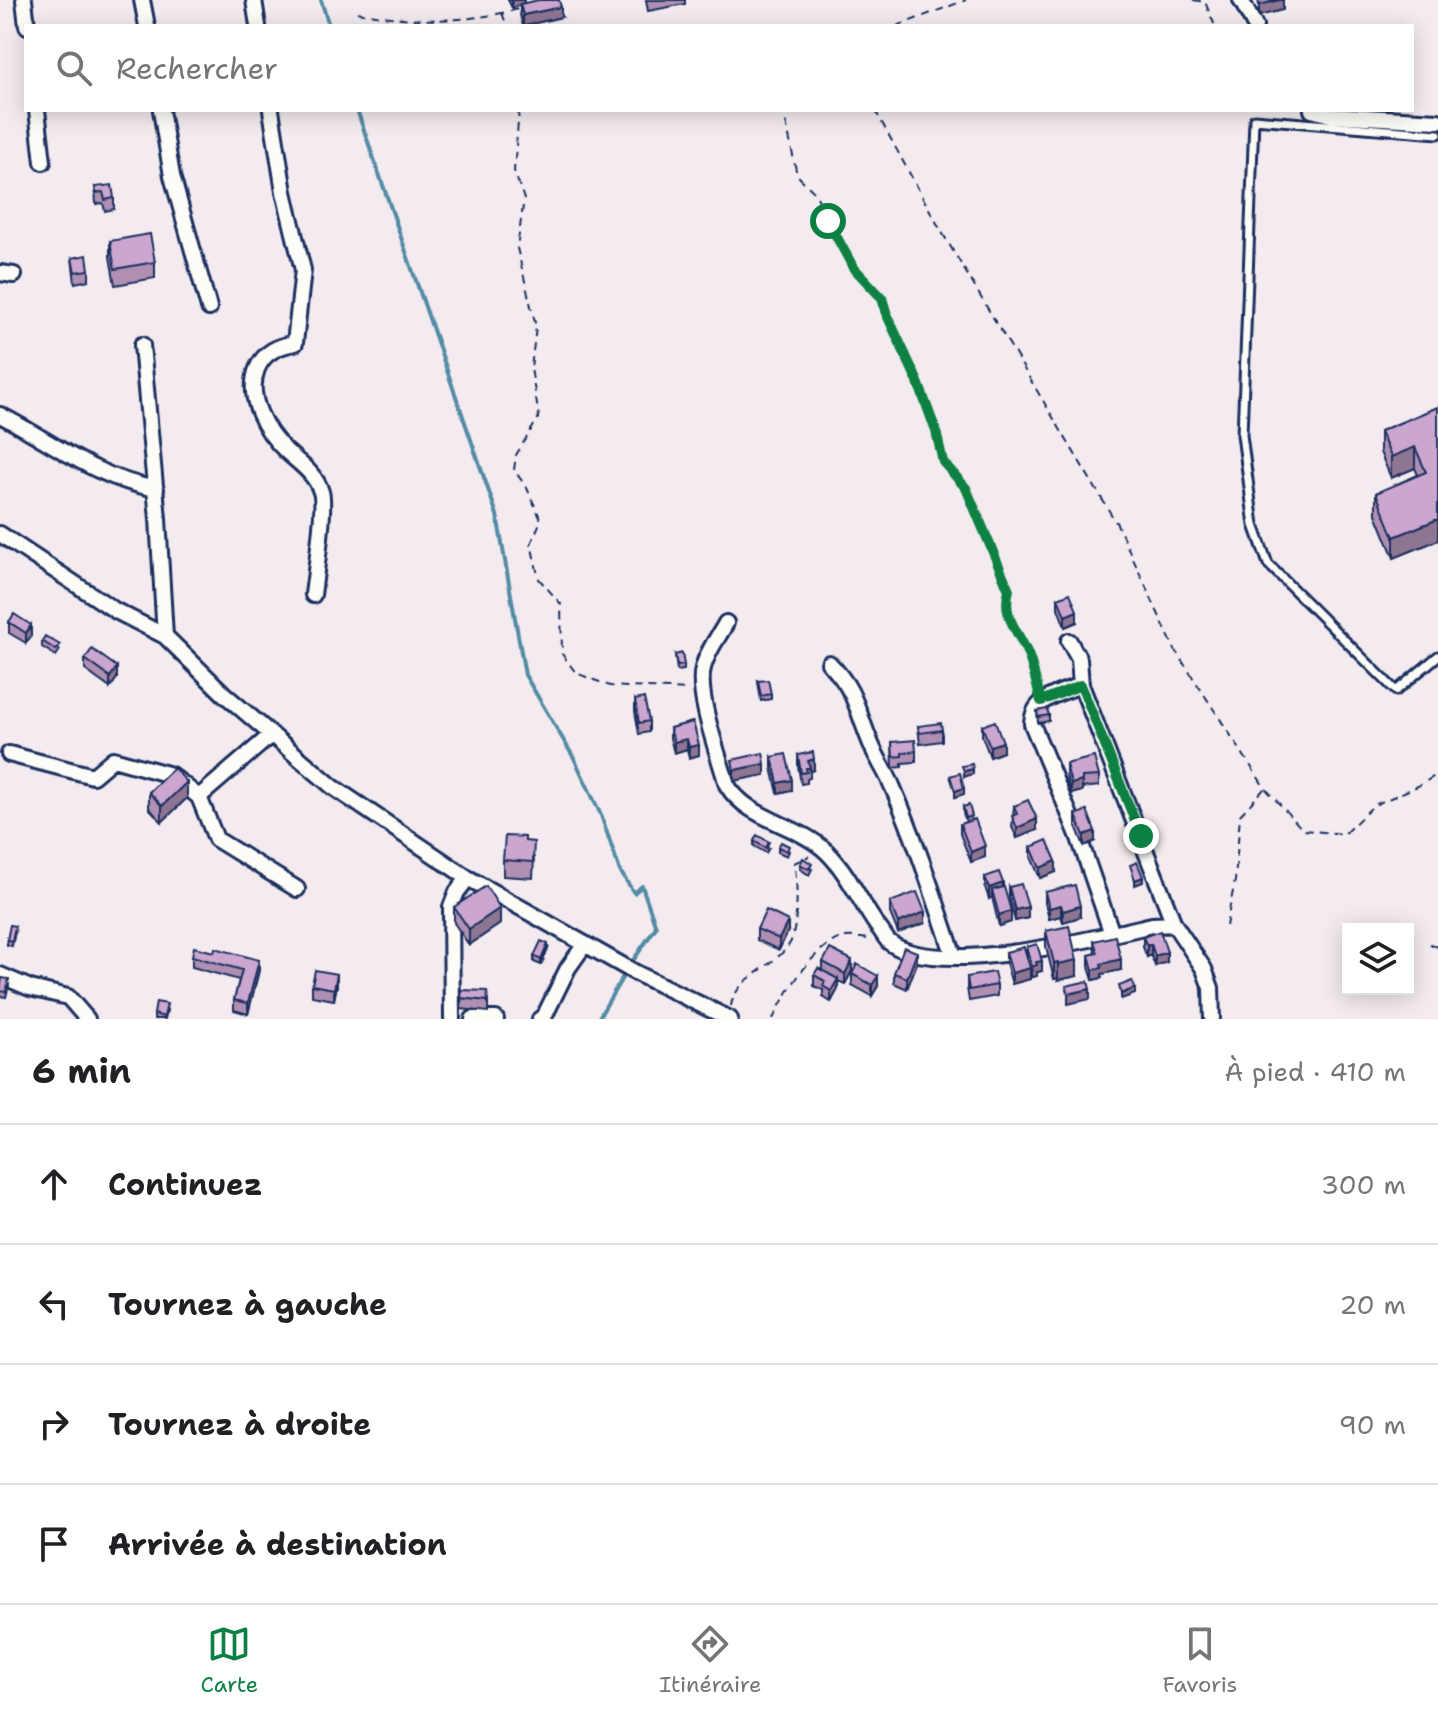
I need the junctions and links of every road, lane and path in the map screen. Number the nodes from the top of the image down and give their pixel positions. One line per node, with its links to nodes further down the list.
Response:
1 (24, 0): 10 (street)
2 (142, 0): 11 (street)
3 (254, 0): 12 (street)
4 (966, 0): 14 (path)
5 (1193, 0): 15 (path)
6 (1241, 0): 16 (street)
7 (531, 5): 9 (path)
8 (357, 12): 9 (path)
9 (502, 13): 13 (path)
10 (27, 24)
11 (147, 24)
12 (258, 24)
13 (506, 24)
14 (902, 24)
15 (1214, 24)
16 (1254, 24)
17 (37, 112): 26 (street)
18 (161, 112): 27 (street)
19 (271, 112): 32 (street)
20 (519, 112): 39 (path)
21 (876, 112): 44 (path)
22 (1320, 112): 23 (street)
23 (1438, 121)
24 (786, 122): 40 (path)
25 (1438, 134): 36 (lane)
26 (43, 162)
27 (209, 308)
28 (142, 345): 30 (street)
29 (0, 415): 30 (street)
30 (156, 489): 34 (street)
31 (0, 534): 34 (street)
32 (313, 595)
33 (726, 623): 39 (street)
34 (165, 636): 41 (street)
35 (1069, 641): 38 (street)
36 (1438, 656)
37 (829, 663): 56 (street)
38 (1081, 685): 40 (street); 49 (street)
39 (701, 690): 46 (street)
40 (1041, 701): 51 (street)
41 (271, 735): 45 (street); 47 (street)
42 (9, 754): 45 (street)
43 (1438, 774): 44 (path)
44 (1265, 788): 50 (path)
45 (199, 797): 48 (street)
46 (824, 850): 52 (street); 63 (path)
47 (468, 878): 53 (street); 60 (street)
48 (297, 889)
49 (1174, 924): 51 (street); 65 (street)
50 (1226, 926)
51 (1112, 934): 56 (street)
52 (889, 941): 56 (street); 64 (path)
53 (585, 944): 58 (street); 63 (street)
54 (1430, 944): 55 (path)
55 (1438, 947)
56 (954, 956)
57 (0, 975): 59 (street)
58 (542, 1018)
59 (87, 1019)
60 (452, 1019)
61 (473, 1019): 62 (street)
62 (496, 1019)
63 (730, 1019)
64 (773, 1019)
65 (1212, 1019)

